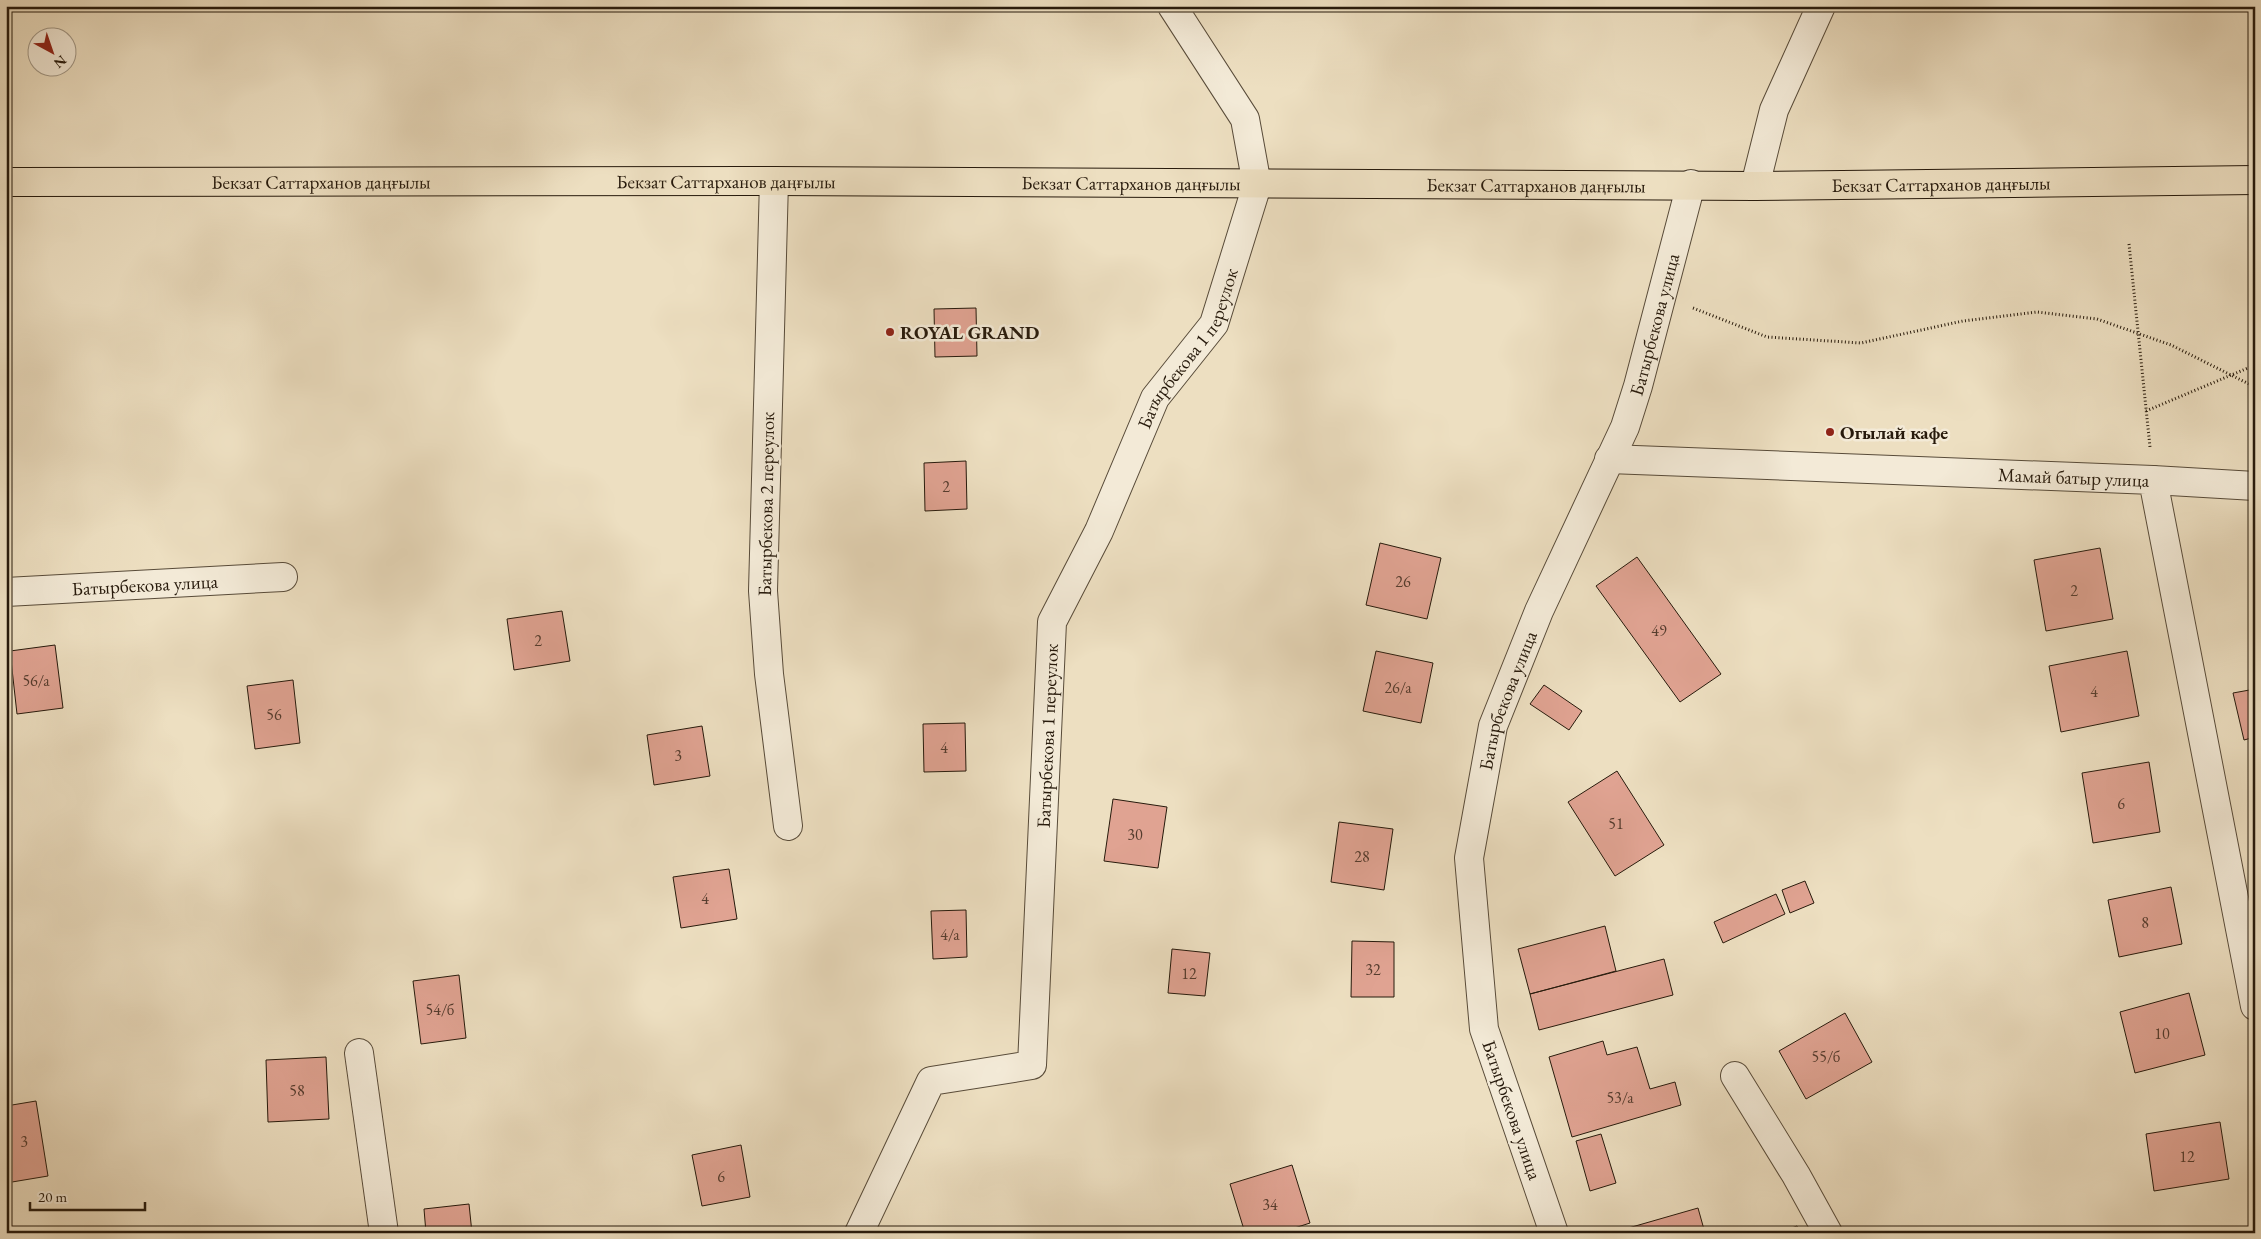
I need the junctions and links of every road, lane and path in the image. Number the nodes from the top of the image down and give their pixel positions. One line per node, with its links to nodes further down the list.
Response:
1 (1172, 6): 7 (street)
2 (1821, 6): 8 (street)
3 (2255, 180): 8 (main road, Бекзат Саттарханов даңғылы)
4 (774, 181): 5 (main road, Бекзат Саттарханов даңғылы); 7 (main road, Бекзат Саттарханов даңғылы); 21 (street, Батырбекова 2 переулок)
5 (6, 182)
6 (1691, 184): 7 (main road, Бекзат Саттарханов даңғылы); 8 (main road, Бекзат Саттарханов даңғылы); 10 (street, Батырбекова улица)
7 (1257, 185): 26 (street, Батырбекова 1 переулок)
8 (1755, 186)
9 (2129, 244): 11 (path)
10 (1662, 296): 11 (path); 16 (street, Батырбекова улица)
11 (2138, 333): 13 (path); 15 (path)
12 (2255, 365): 13 (path)
13 (2229, 374): 14 (path); 15 (path)
14 (2255, 387)
15 (2146, 411): 17 (path)
16 (1610, 459): 17 (street, Мамай батыр улица); 27 (street, Батырбекова улица)
17 (2153, 480): 18 (street); 22 (street, Мамай батыр улица)
18 (2255, 486)
19 (283, 577): 20 (street, Батырбекова улица)
20 (6, 592)
21 (788, 826)
22 (2255, 1006)
23 (359, 1053): 25 (street)
24 (1735, 1076): 28 (street)
25 (384, 1233)
26 (859, 1233)
27 (1554, 1233)
28 (1828, 1233)

